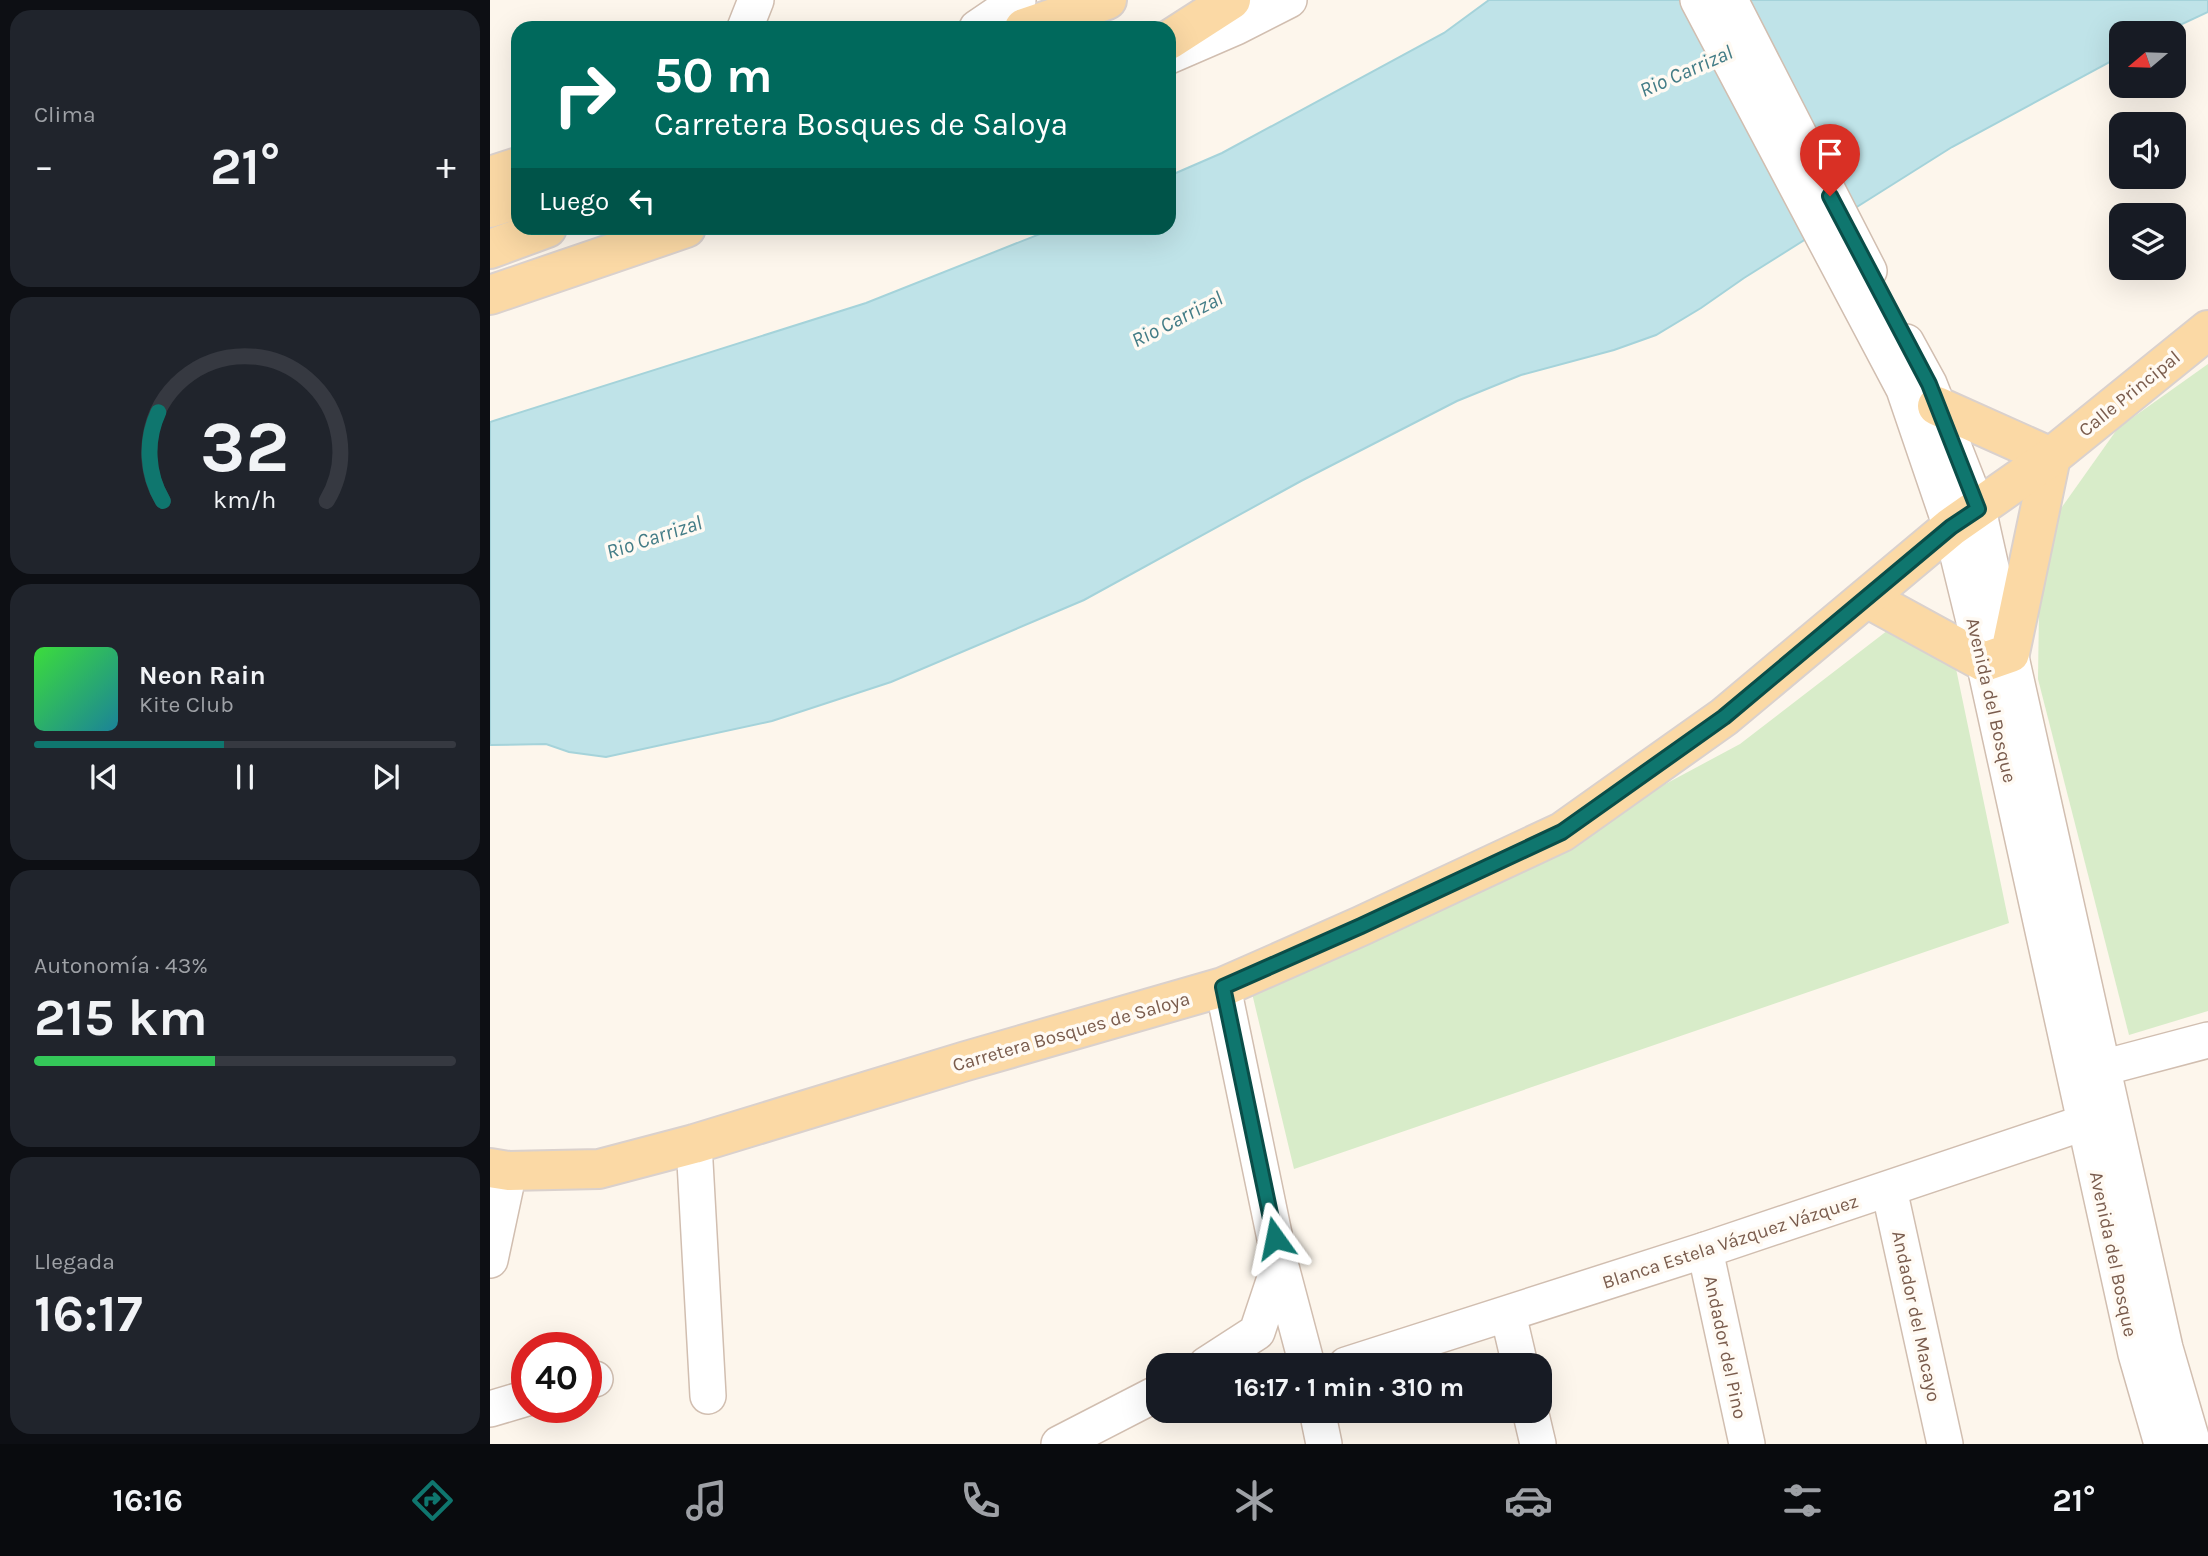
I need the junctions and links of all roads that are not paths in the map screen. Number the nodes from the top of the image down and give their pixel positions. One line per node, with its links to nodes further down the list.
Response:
1 (757, 0): 8 (street)
2 (1018, 0): 9 (street)
3 (1107, 0): 10 (main road)
4 (1231, 0): 11 (main road)
5 (1289, 0): 12 (street)
6 (1698, 0): 22 (street, Avenida del Bosque)
7 (1730, 0): 22 (street, Avenida del Bosque)
8 (748, 21)
9 (987, 21)
10 (1045, 21)
11 (1176, 35)
12 (1176, 53)
13 (511, 170): 14 (main road)
14 (490, 177)
15 (511, 201): 16 (main road)
16 (490, 208)
17 (528, 235): 19 (main road)
18 (666, 235): 20 (main road)
19 (490, 249)
20 (490, 295)
21 (2208, 330): 23 (main road, Calle Principal)
22 (1923, 393): 23 (main road); 24 (street, Avenida del Bosque)
23 (2051, 457): 24 (main road, Carretera Bosques de Saloya); 26 (main road)
24 (1965, 518): 25 (main road, Carretera Bosques de Saloya); 26 (street, Avenida del Bosque)
25 (1867, 598): 26 (main road); 27 (main road, Carretera Bosques de Saloya)
26 (1997, 657): 29 (street, Avenida del Bosque); 30 (street, Avenida del Bosque)
27 (1223, 987): 31 (main road, Carretera Bosques de Saloya); 36 (street)
28 (2208, 1040): 29 (street)
29 (2102, 1068): 30 (street, Avenida del Bosque)
30 (2098, 1118): 33 (street, Blanca Estela Vázquez Vázquez); 54 (street, Avenida del Bosque); 55 (street, Avenida del Bosque)
31 (694, 1144): 32 (main road, Carretera Bosques de Saloya); 42 (street)
32 (499, 1170): 35 (street)
33 (1889, 1189): 34 (street, Blanca Estela Vázquez Vázquez); 53 (street, Andador del Macayo)
34 (1705, 1250): 37 (street, Blanca Estela Vázquez Vázquez); 52 (street, Andador del Pino)
35 (490, 1260)
36 (1280, 1263): 38 (street); 39 (street)
37 (1508, 1314): 40 (street, Blanca Estela Vázquez Vázquez); 41 (street)
38 (1225, 1353)
39 (1304, 1353)
40 (1384, 1353)
41 (1517, 1353)
42 (708, 1396)
43 (1146, 1402): 48 (street)
44 (511, 1403): 45 (street)
45 (490, 1409)
46 (1320, 1423): 50 (street)
47 (1533, 1423): 51 (street)
48 (1106, 1433): 49 (street)
49 (1059, 1444)
50 (1324, 1444)
51 (1538, 1444)
52 (1747, 1444)
53 (1945, 1444)
54 (2162, 1444)
55 (2193, 1444)

